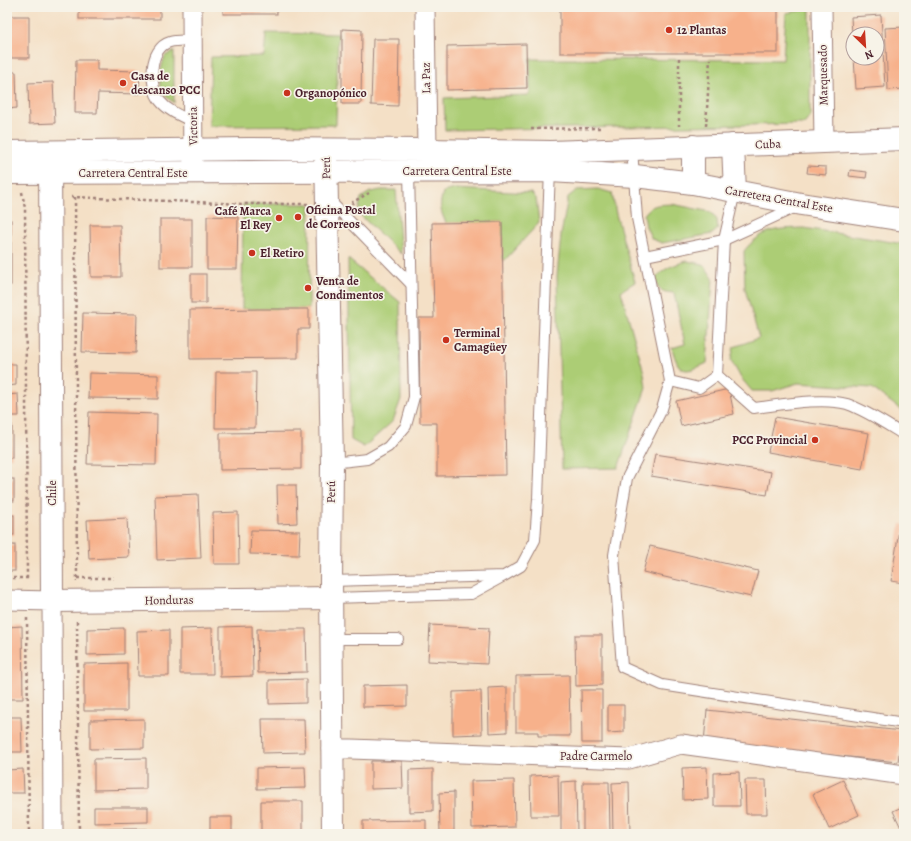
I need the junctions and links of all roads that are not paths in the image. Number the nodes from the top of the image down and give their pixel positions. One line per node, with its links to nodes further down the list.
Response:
1 (192, 7): 4 (street, Victoria)
2 (425, 7): 12 (street, La Paz)
3 (822, 7): 7 (street, Marquesado)
4 (192, 40): 5 (street, Victoria); 5 (lane)
5 (193, 122): 13 (street, Victoria)
6 (904, 139): 7 (main road, Cuba)
7 (824, 142): 8 (main road, Cuba)
8 (733, 145): 9 (main road, Cuba); 24 (main road)
9 (694, 146): 10 (main road, Cuba); 22 (main road)
10 (632, 149): 16 (main road, Carretera Central Este); 21 (lane)
11 (326, 150): 12 (main road, Carretera Central Este); 13 (main road, Carretera Central Este); 18 (main road, Perú)
12 (427, 150): 16 (main road, Carretera Central Este)
13 (194, 151): 15 (main road, Carretera Central Este); 20 (street, Victoria)
14 (7, 152): 15 (main road, Carretera Central Este)
15 (50, 152): 23 (main road, Chile)
16 (551, 161): 17 (main road, Carretera Central Este); 21 (main road, Carretera Central Este); 35 (lane)
17 (409, 171): 18 (main road, Carretera Central Este); 30 (lane)
18 (326, 172): 20 (main road, Carretera Central Este); 25 (main road, Perú)
19 (7, 173): 23 (main road, Carretera Central Este)
20 (193, 173): 23 (main road, Carretera Central Este)
21 (635, 176): 22 (main road, Carretera Central Este); 29 (lane)
22 (693, 183): 24 (main road, Carretera Central Este)
23 (50, 184): 38 (main road, Chile)
24 (735, 192): 26 (main road, Carretera Central Este); 28 (lane)
25 (319, 201): 30 (lane); 34 (main road, Perú)
26 (801, 204): 27 (main road, Carretera Central Este); 28 (lane)
27 (904, 220)
28 (724, 240): 29 (lane); 31 (lane)
29 (645, 256): 32 (lane)
30 (411, 284): 34 (lane)
31 (717, 375): 32 (lane); 33 (lane)
32 (670, 381): 41 (lane)
33 (904, 435)
34 (332, 463): 36 (main road, Perú)
35 (504, 576): 36 (lane); 36 (lane)
36 (331, 589): 38 (main road, Honduras); 39 (main road, Perú)
37 (7, 600): 38 (street, Honduras)
38 (52, 601): 44 (street, Chile)
39 (331, 639): 40 (lane); 42 (main road, Perú)
40 (398, 639)
41 (904, 723)
42 (332, 749): 43 (street, Padre Carmelo); 45 (main road, Perú)
43 (904, 776)
44 (54, 834)
45 (332, 834)

